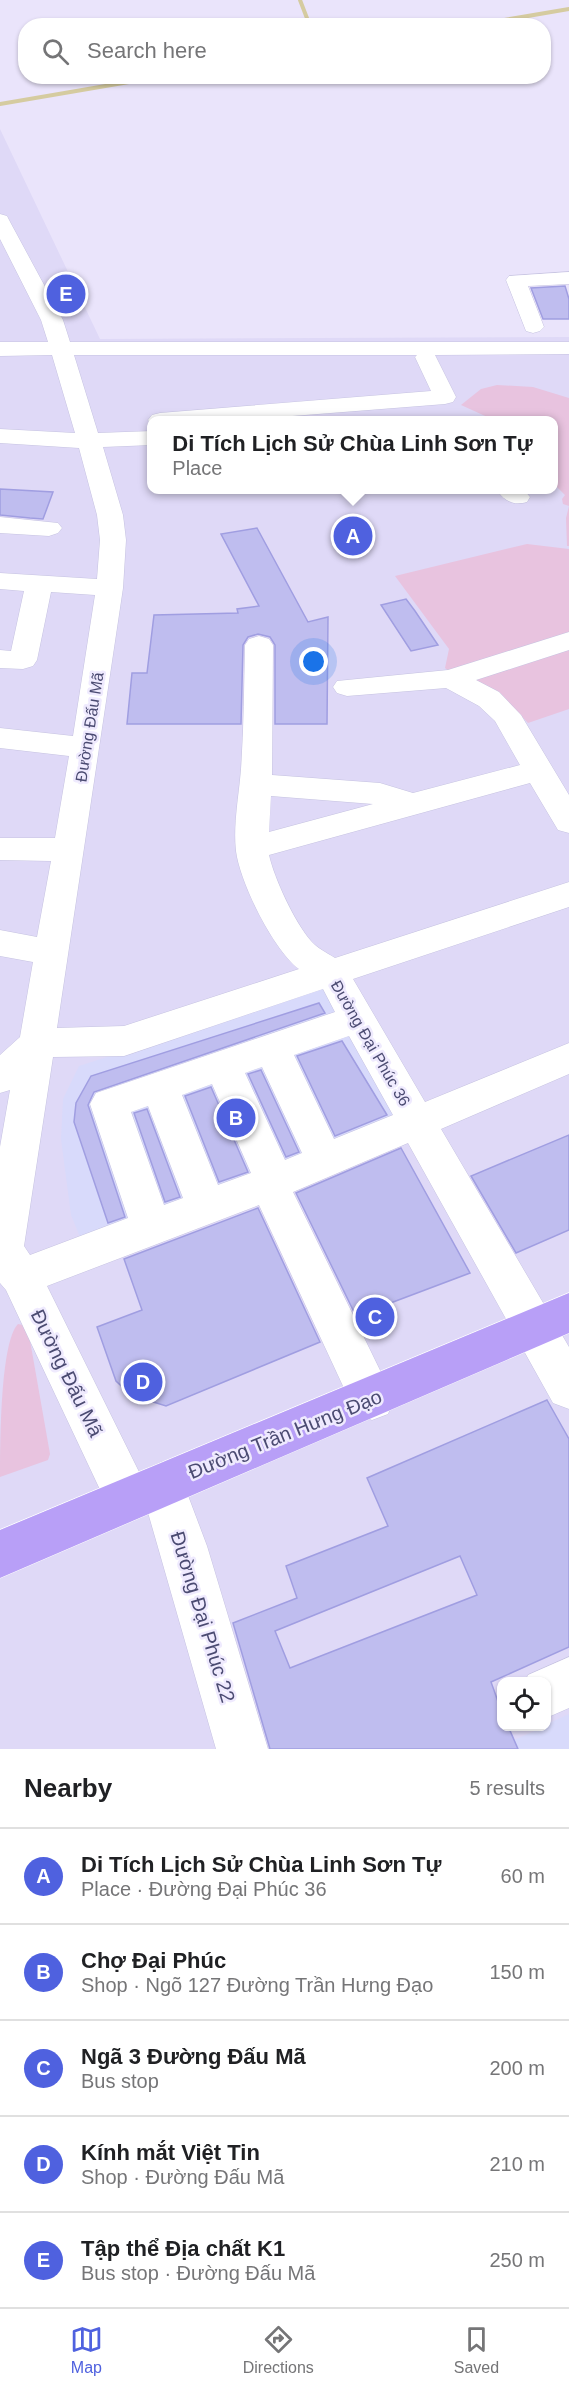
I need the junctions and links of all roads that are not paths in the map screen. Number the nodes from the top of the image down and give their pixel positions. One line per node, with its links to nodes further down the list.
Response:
1 (0, 220): 4 (street, Đường Đấu Mã)
2 (569, 278): 3 (street)
3 (550, 332): 4 (street); 5 (street)
4 (59, 348): 6 (street); 10 (street, Đường Đấu Mã)
5 (569, 348)
6 (0, 349)
7 (426, 357): 8 (street)
8 (210, 416)
9 (147, 422): 10 (street)
10 (87, 434): 11 (street); 12 (street); 17 (street, Đường Đấu Mã)
11 (0, 436)
12 (147, 438)
13 (0, 525): 14 (street)
14 (49, 528)
15 (0, 581): 16 (street)
16 (39, 584): 17 (street); 20 (street)
17 (110, 588): 24 (street, Đường Đấu Mã)
18 (569, 641): 21 (street)
19 (258, 645): 26 (street, Đường Đại Phúc 36)
20 (0, 659)
21 (450, 679): 22 (street); 25 (street)
22 (347, 687)
23 (0, 738): 24 (street)
24 (86, 747): 31 (street, Đường Đấu Mã)
25 (539, 770): 27 (street); 28 (street)
26 (256, 784): 27 (street); 29 (street, Đường Đại Phúc 36)
27 (413, 804): 29 (street)
28 (569, 822)
29 (252, 848): 35 (street, Đường Đại Phúc 36)
30 (0, 849): 31 (street)
31 (69, 850): 34 (street, Đường Đấu Mã)
32 (569, 894): 35 (street)
33 (0, 943): 34 (street)
34 (52, 952): 37 (street, Đường Đấu Mã)
35 (332, 974): 36 (street, Đường Đại Phúc 36); 37 (street)
36 (357, 1019): 38 (street); 43 (street, Đường Đại Phúc 36)
37 (37, 1043): 41 (street); 48 (street, Đường Đấu Mã)
38 (272, 1048): 40 (street); 44 (street)
39 (569, 1058): 43 (street)
40 (222, 1064): 42 (street); 45 (street)
41 (0, 1078)
42 (159, 1085): 46 (street); 47 (street)
43 (417, 1123): 44 (street); 49 (street, Đường Đại Phúc 36)
44 (325, 1161): 45 (street)
45 (272, 1183): 46 (street); 51 (street)
46 (207, 1208): 47 (street)
47 (152, 1228): 48 (street)
48 (8, 1264): 52 (street, Đường Đấu Mã)
49 (552, 1321): 50 (street, Đường Đại Phúc 36); 51 (main road, Đường Trần Hưng Đạo)
50 (569, 1388)
51 (372, 1399): 52 (main road, Đường Trần Hưng Đạo)
52 (145, 1492): 53 (main road, Đường Trần Hưng Đạo); 56 (street, Đường Đại Phúc 22)
53 (0, 1554)
54 (569, 1682): 55 (street)
55 (551, 1691)
56 (242, 1749)

